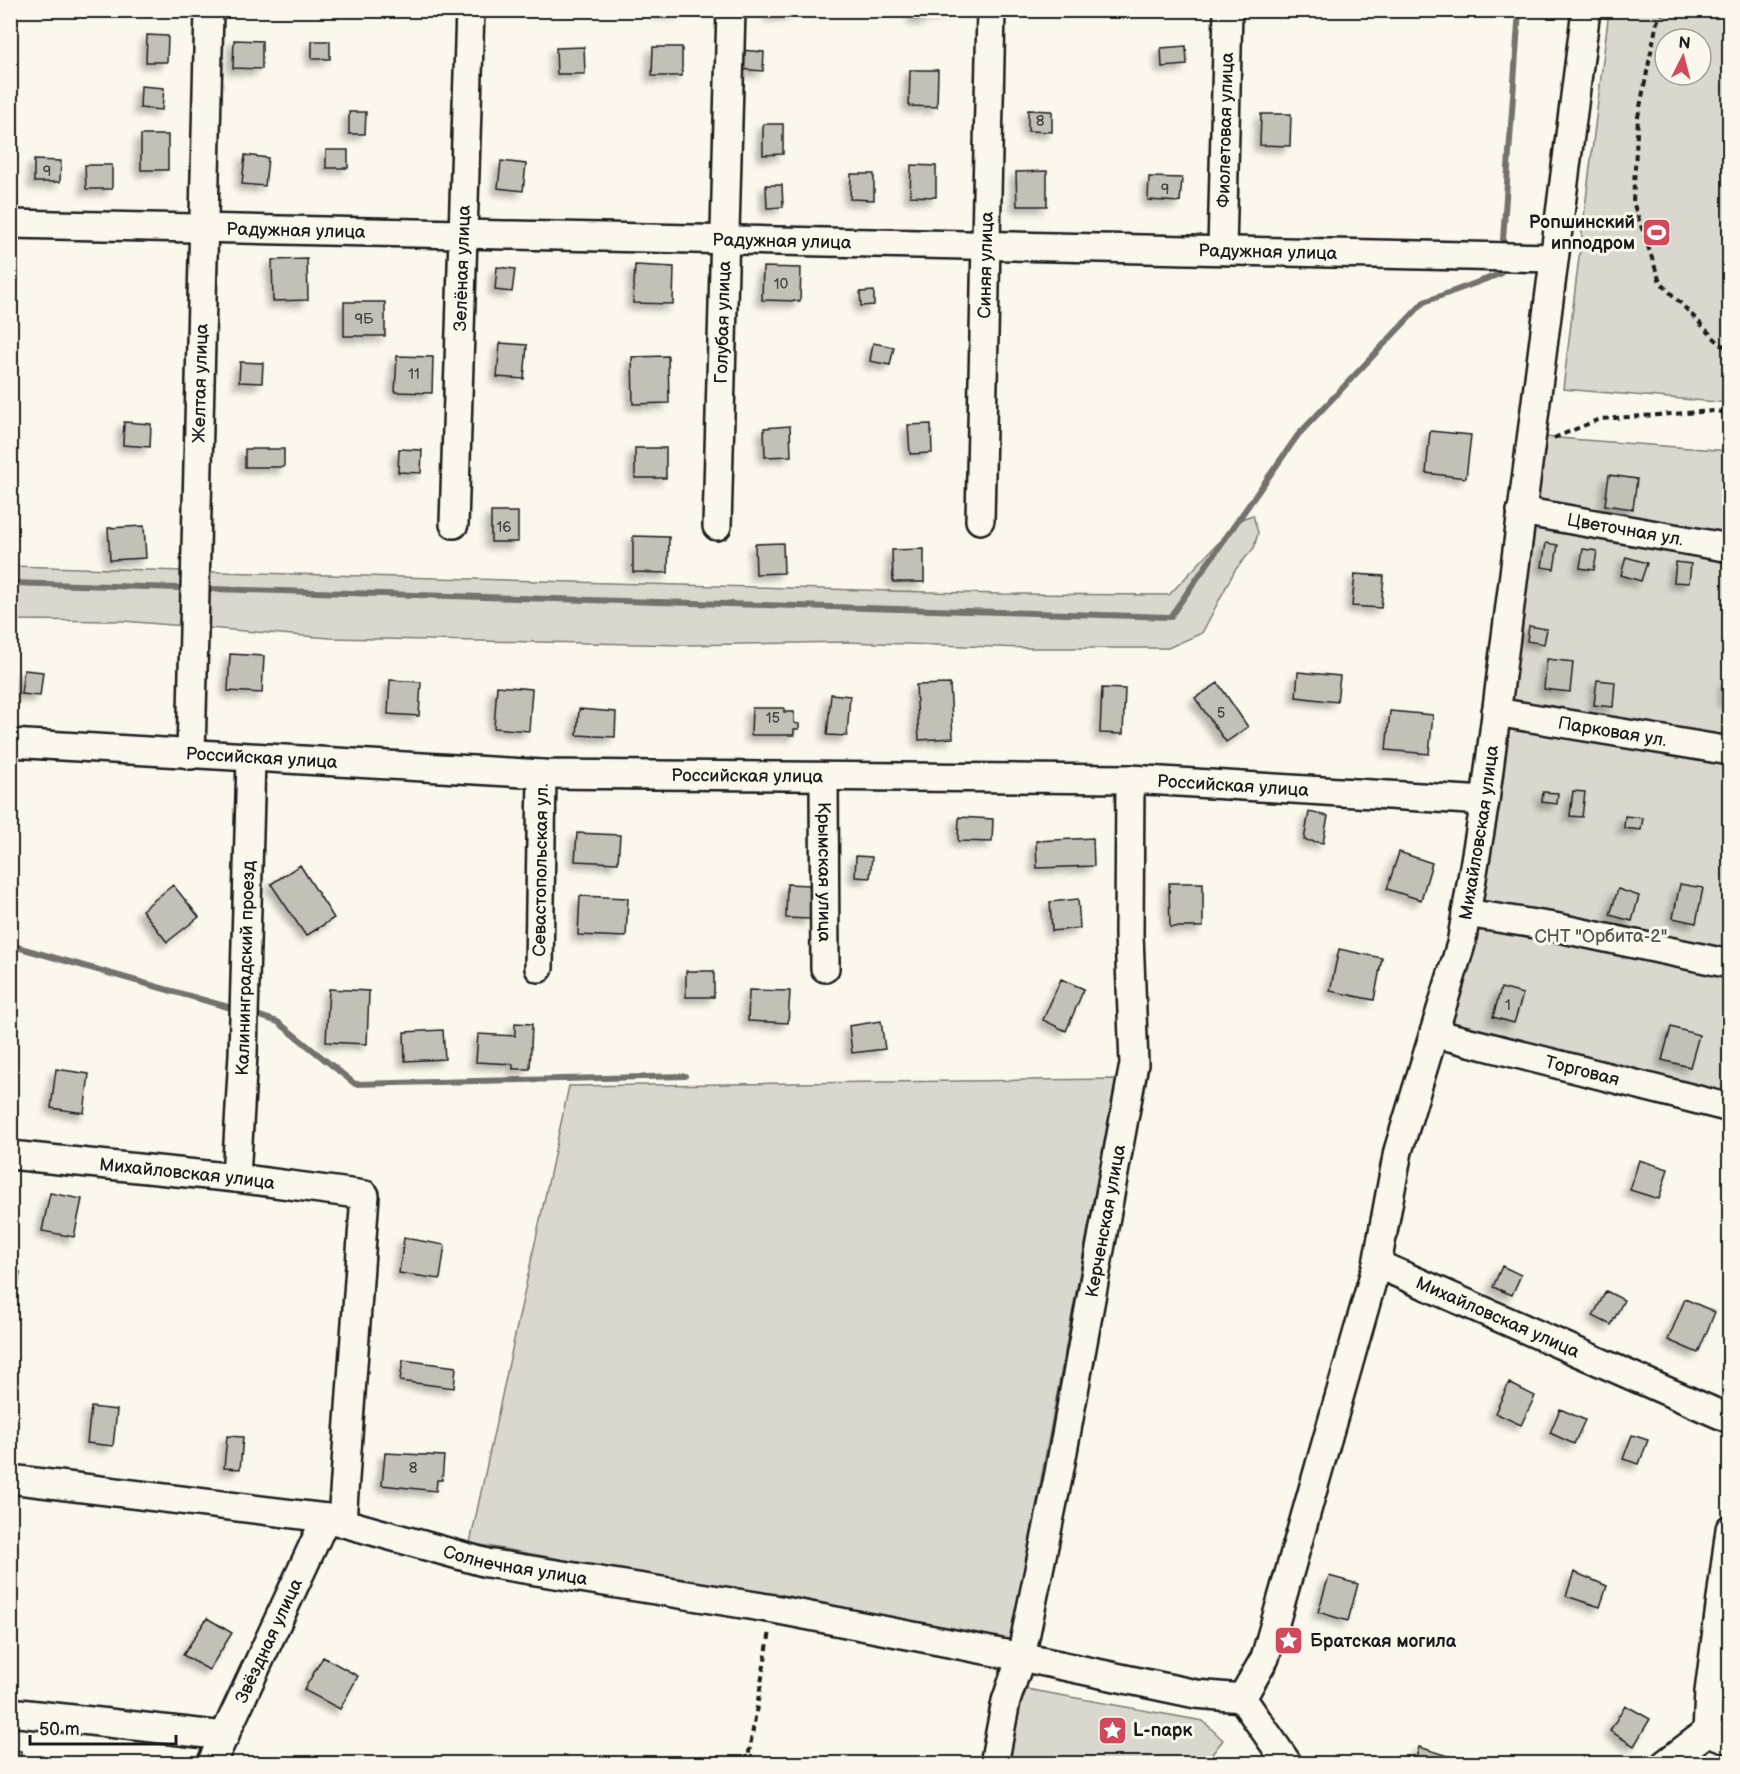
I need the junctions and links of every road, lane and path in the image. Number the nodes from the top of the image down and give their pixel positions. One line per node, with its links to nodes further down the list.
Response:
1 (209, 10): 9 (street, Желтая улица)
2 (470, 10): 10 (street, Зелёная улица)
3 (731, 10): 11 (street, Голубая улица)
4 (991, 10): 12 (street, Синяя улица)
5 (1228, 10): 13 (street, Фиолетовая улица)
6 (1586, 10): 14 (street, Михайловская улица)
7 (1664, 10): 15 (path)
8 (10, 224): 9 (street, Радужная улица)
9 (204, 228): 10 (street, Радужная улица); 26 (street, Желтая улица)
10 (465, 234): 11 (street, Радужная улица); 20 (street, Зелёная улица)
11 (726, 240): 12 (street, Радужная улица); 21 (street, Голубая улица)
12 (985, 245): 13 (street, Радужная улица); 19 (street, Синяя улица)
13 (1222, 250): 14 (street, Радужная улица)
14 (1554, 258): 17 (street, Михайловская улица)
15 (1730, 348)
16 (1730, 413): 17 (path)
17 (1529, 449): 18 (street, Михайловская улица)
18 (1521, 512): 22 (street, Цветочная ул.); 23 (street, Михайловская улица)
19 (980, 520)
20 (454, 525)
21 (717, 526)
22 (1730, 548)
23 (1496, 712): 25 (street, Парковая ул.); 31 (street, Михайловская улица)
24 (10, 743): 26 (street, Российская улица)
25 (1730, 750)
26 (191, 755): 27 (street, Российская улица)
27 (251, 759): 28 (street, Российская улица); 39 (street, Калининградский проезд)
28 (542, 774): 29 (street, Российская улица); 34 (street, Севастопольская ул.)
29 (824, 778): 30 (street, Российская улица); 35 (street, Крымская улица)
30 (1130, 779): 31 (street, Российская улица); 46 (street, Керченская улица)
31 (1485, 801): 32 (street, Михайловская улица)
32 (1466, 913): 33 (street); 36 (street, Михайловская улица)
33 (1730, 964)
34 (539, 968)
35 (825, 968)
36 (1434, 1033): 37 (street, Торговая); 40 (street, Михайловская улица)
37 (1730, 1108)
38 (10, 1155): 39 (street, Михайловская улица)
39 (236, 1178): 43 (street, Михайловская улица)
40 (1377, 1264): 41 (street, Михайловская улица); 47 (street)
41 (1730, 1419)
42 (10, 1479): 43 (street, Солнечная улица)
43 (334, 1520): 45 (street, Солнечная улица); 49 (street, Звёздная улица)
44 (1730, 1529): 50 (street)
45 (774, 1609): 46 (street, Солнечная улица); 52 (path)
46 (1021, 1657): 47 (street, Солнечная улица); 53 (street, Керченская улица)
47 (1242, 1698): 54 (street)
48 (10, 1712): 49 (street)
49 (225, 1736): 51 (street, Звёздная улица)
50 (1718, 1736): 55 (street)
51 (211, 1764)
52 (747, 1764)
53 (994, 1764)
54 (1288, 1764)
55 (1665, 1764)

